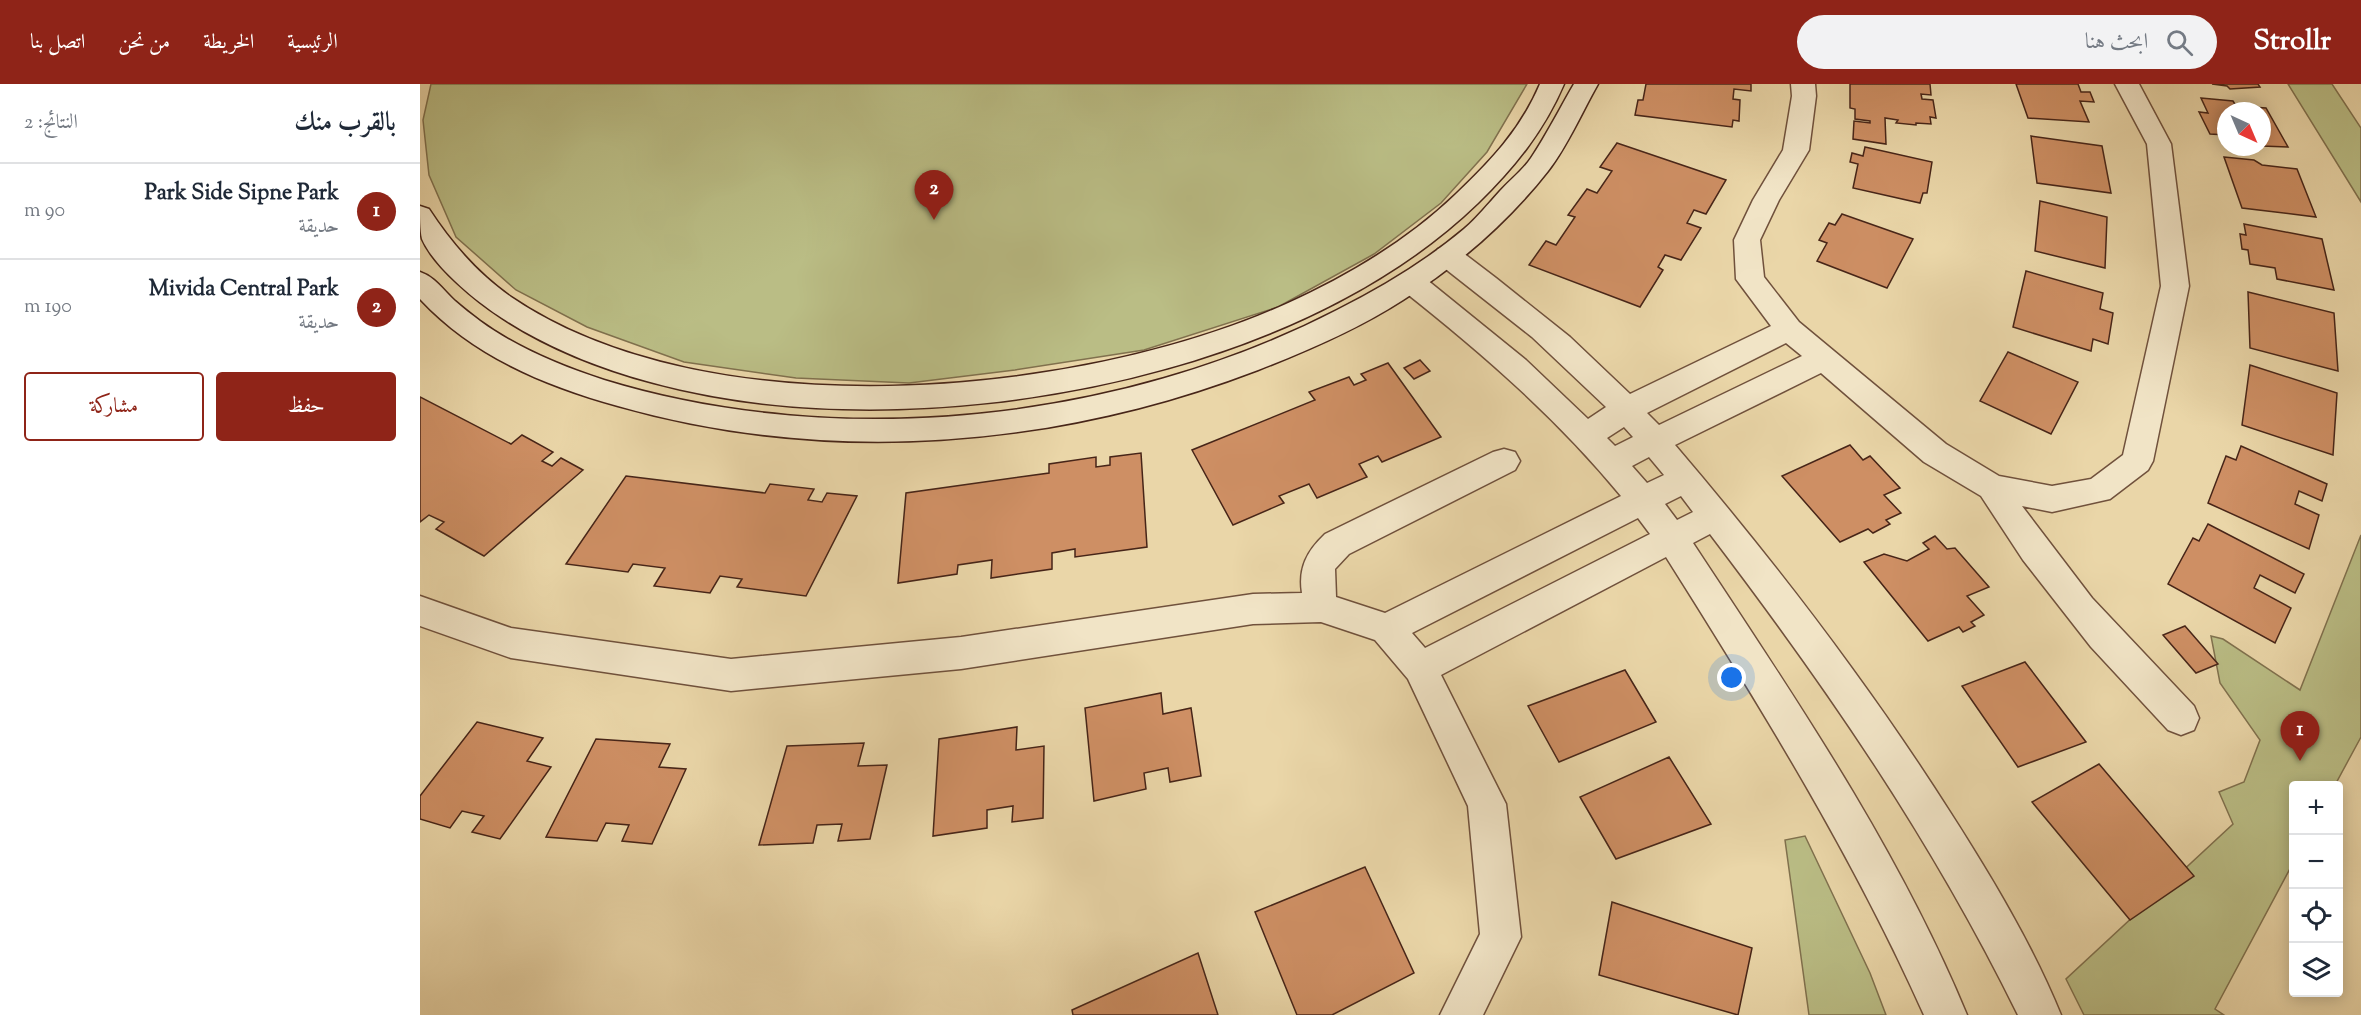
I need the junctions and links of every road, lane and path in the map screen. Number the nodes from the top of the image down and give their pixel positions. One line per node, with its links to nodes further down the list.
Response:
1 (1552, 84): 5 (street)
2 (1586, 84): 6 (street)
3 (1803, 84): 9 (street)
4 (2127, 84): 17 (street)
5 (420, 214)
6 (1448, 256): 8 (street); 11 (street)
7 (420, 282): 8 (street)
8 (1411, 282): 12 (street)
9 (1789, 329): 10 (street); 11 (street)
10 (1825, 358): 13 (street); 17 (street)
11 (1626, 410): 12 (street); 13 (street)
12 (1585, 436): 15 (street)
13 (1653, 441): 15 (street); 16 (street)
14 (1504, 461): 21 (street)
15 (1610, 463): 18 (street)
16 (1685, 479): 18 (street); 19 (street)
17 (1992, 487): 25 (street)
18 (1641, 501): 20 (street); 23 (street)
19 (1715, 516): 20 (street); 28 (street)
20 (1671, 538): 24 (street); 27 (street)
21 (1321, 607): 22 (street); 23 (street)
22 (420, 611)
23 (1387, 629): 24 (street)
24 (1420, 668): 26 (street)
25 (2181, 718)
26 (1461, 1015)
27 (1946, 1015)
28 (2040, 1015)

